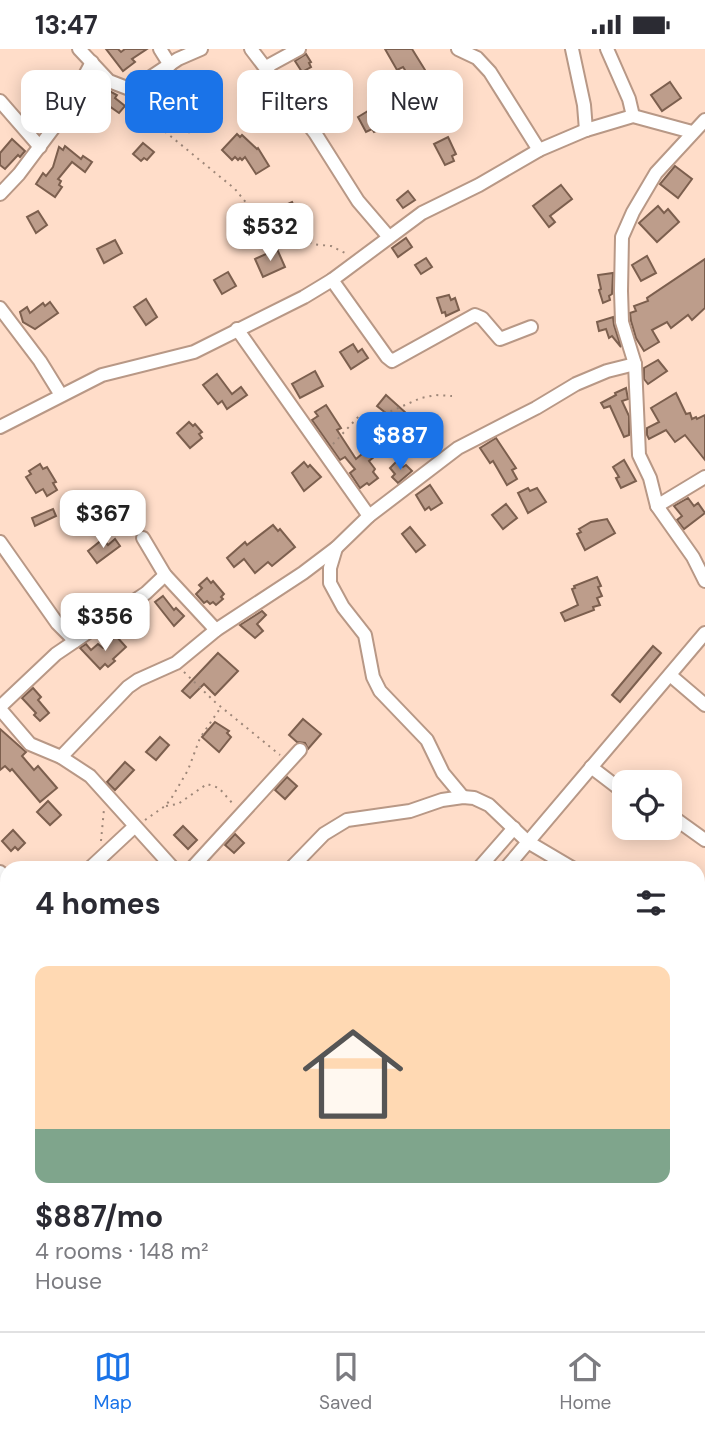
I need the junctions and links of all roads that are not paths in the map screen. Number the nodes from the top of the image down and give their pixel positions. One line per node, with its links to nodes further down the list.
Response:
1 (79, 49): 9 (street)
2 (160, 49): 10 (street)
3 (201, 49): 10 (street)
4 (251, 49): 11 (street)
5 (299, 49): 11 (street)
6 (458, 49): 18 (street)
7 (572, 49): 15 (street)
8 (607, 49): 13 (street)
9 (92, 62): 10 (street); 17 (street)
10 (170, 65)
11 (266, 68): 20 (street)
12 (0, 101): 17 (street)
13 (633, 116): 15 (street); 16 (street)
14 (705, 120): 16 (street)
15 (586, 130): 18 (street)
16 (692, 132): 25 (street)
17 (40, 147): 19 (street)
18 (539, 150): 20 (street)
19 (0, 194)
20 (388, 236): 21 (street)
21 (332, 280): 23 (street); 24 (street)
22 (0, 307): 26 (street)
23 (531, 327)
24 (237, 329): 26 (street); 30 (street)
25 (635, 364): 29 (street); 30 (street)
26 (61, 395): 27 (street)
27 (0, 427)
28 (705, 477): 29 (street)
29 (657, 506): 35 (street)
30 (369, 516): 33 (street)
31 (143, 538): 34 (street)
32 (0, 542): 38 (street)
33 (337, 548): 36 (street); 46 (street)
34 (165, 575): 36 (street); 38 (street)
35 (705, 581)
36 (216, 630): 43 (street)
37 (705, 633): 39 (street)
38 (75, 641): 41 (street)
39 (670, 675): 40 (street); 44 (street)
40 (705, 705)
41 (0, 708): 43 (street)
42 (300, 750): 54 (street)
43 (61, 757): 48 (street)
44 (592, 767): 45 (street); 51 (street)
45 (612, 783)
46 (463, 797): 49 (street); 55 (street)
47 (682, 824): 50 (street)
48 (134, 827): 52 (street); 53 (street)
49 (514, 828): 51 (street); 56 (street)
50 (705, 840)
51 (528, 842): 57 (street); 58 (street)
52 (98, 861)
53 (166, 861)
54 (198, 861)
55 (298, 861)
56 (485, 861)
57 (512, 861)
58 (560, 861)

